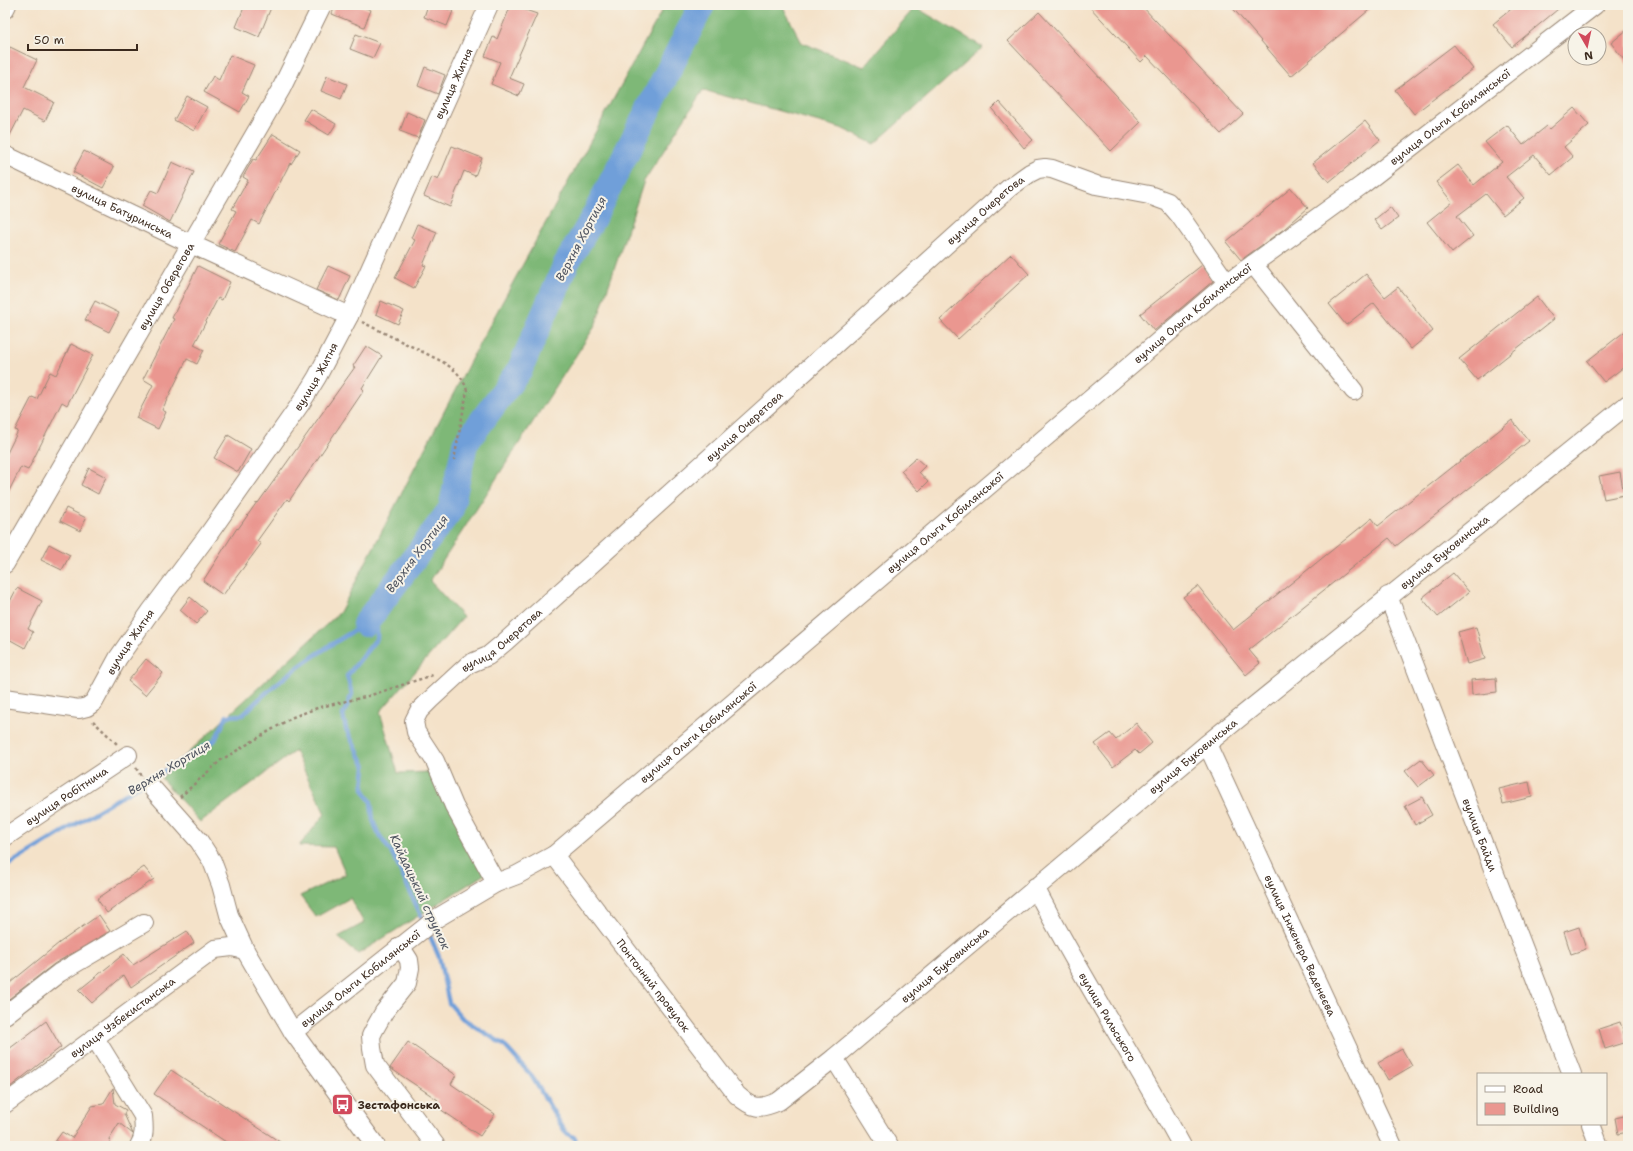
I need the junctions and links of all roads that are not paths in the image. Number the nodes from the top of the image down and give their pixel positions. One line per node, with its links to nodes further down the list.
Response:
1 (7, 5): 5 (street)
2 (322, 5): 7 (street, вулиця Оберегова)
3 (489, 5): 10 (street, вулиця Житня)
4 (1595, 5): 8 (street, вулиця Ольги Кобилянської)
5 (5, 9)
6 (5, 155): 7 (street, вулиця Батуринська)
7 (191, 244): 10 (street, вулиця Батуринська); 13 (street, вулиця Оберегова)
8 (1252, 264): 9 (street, вулиця Ольги Кобилянської); 11 (street)
9 (1227, 283): 20 (street, вулиця Ольги Кобилянської); 21 (street, вулиця Очеретова)
10 (349, 316): 15 (street, вулиця Житня)
11 (1354, 391)
12 (1628, 404): 14 (street, вулиця Буковинська)
13 (5, 564)
14 (1388, 596): 16 (street, вулиця Буковинська); 30 (street, вулиця Байди)
15 (5, 698)
16 (1208, 744): 22 (street, вулиця Буковинська); 39 (street, вулиця Інженера Веденеєва)
17 (128, 755): 19 (street, вулиця Робітнича)
18 (153, 789): 25 (street)
19 (5, 837)
20 (554, 855): 21 (street, вулиця Ольги Кобилянської); 32 (street, Понтонний провулок)
21 (496, 883): 24 (street, вулиця Ольги Кобилянської)
22 (1035, 888): 29 (street, вулиця Буковинська); 38 (street, вулиця Рильського)
23 (144, 923): 26 (street)
24 (406, 942): 27 (street, вулиця Ольги Кобилянської); 36 (street)
25 (244, 950): 27 (street); 28 (street, вулиця Узбекистанська)
26 (5, 1015)
27 (293, 1032): 35 (street)
28 (95, 1038): 31 (street, вулиця Узбекистанська); 34 (street)
29 (834, 1058): 32 (street, вулиця Буковинська); 37 (street)
30 (1572, 1073)
31 (5, 1104)
32 (759, 1108)
33 (1591, 1125): 40 (street)
34 (139, 1146)
35 (376, 1146)
36 (436, 1146)
37 (889, 1146)
38 (1182, 1146)
39 (1393, 1146)
40 (1599, 1146)

